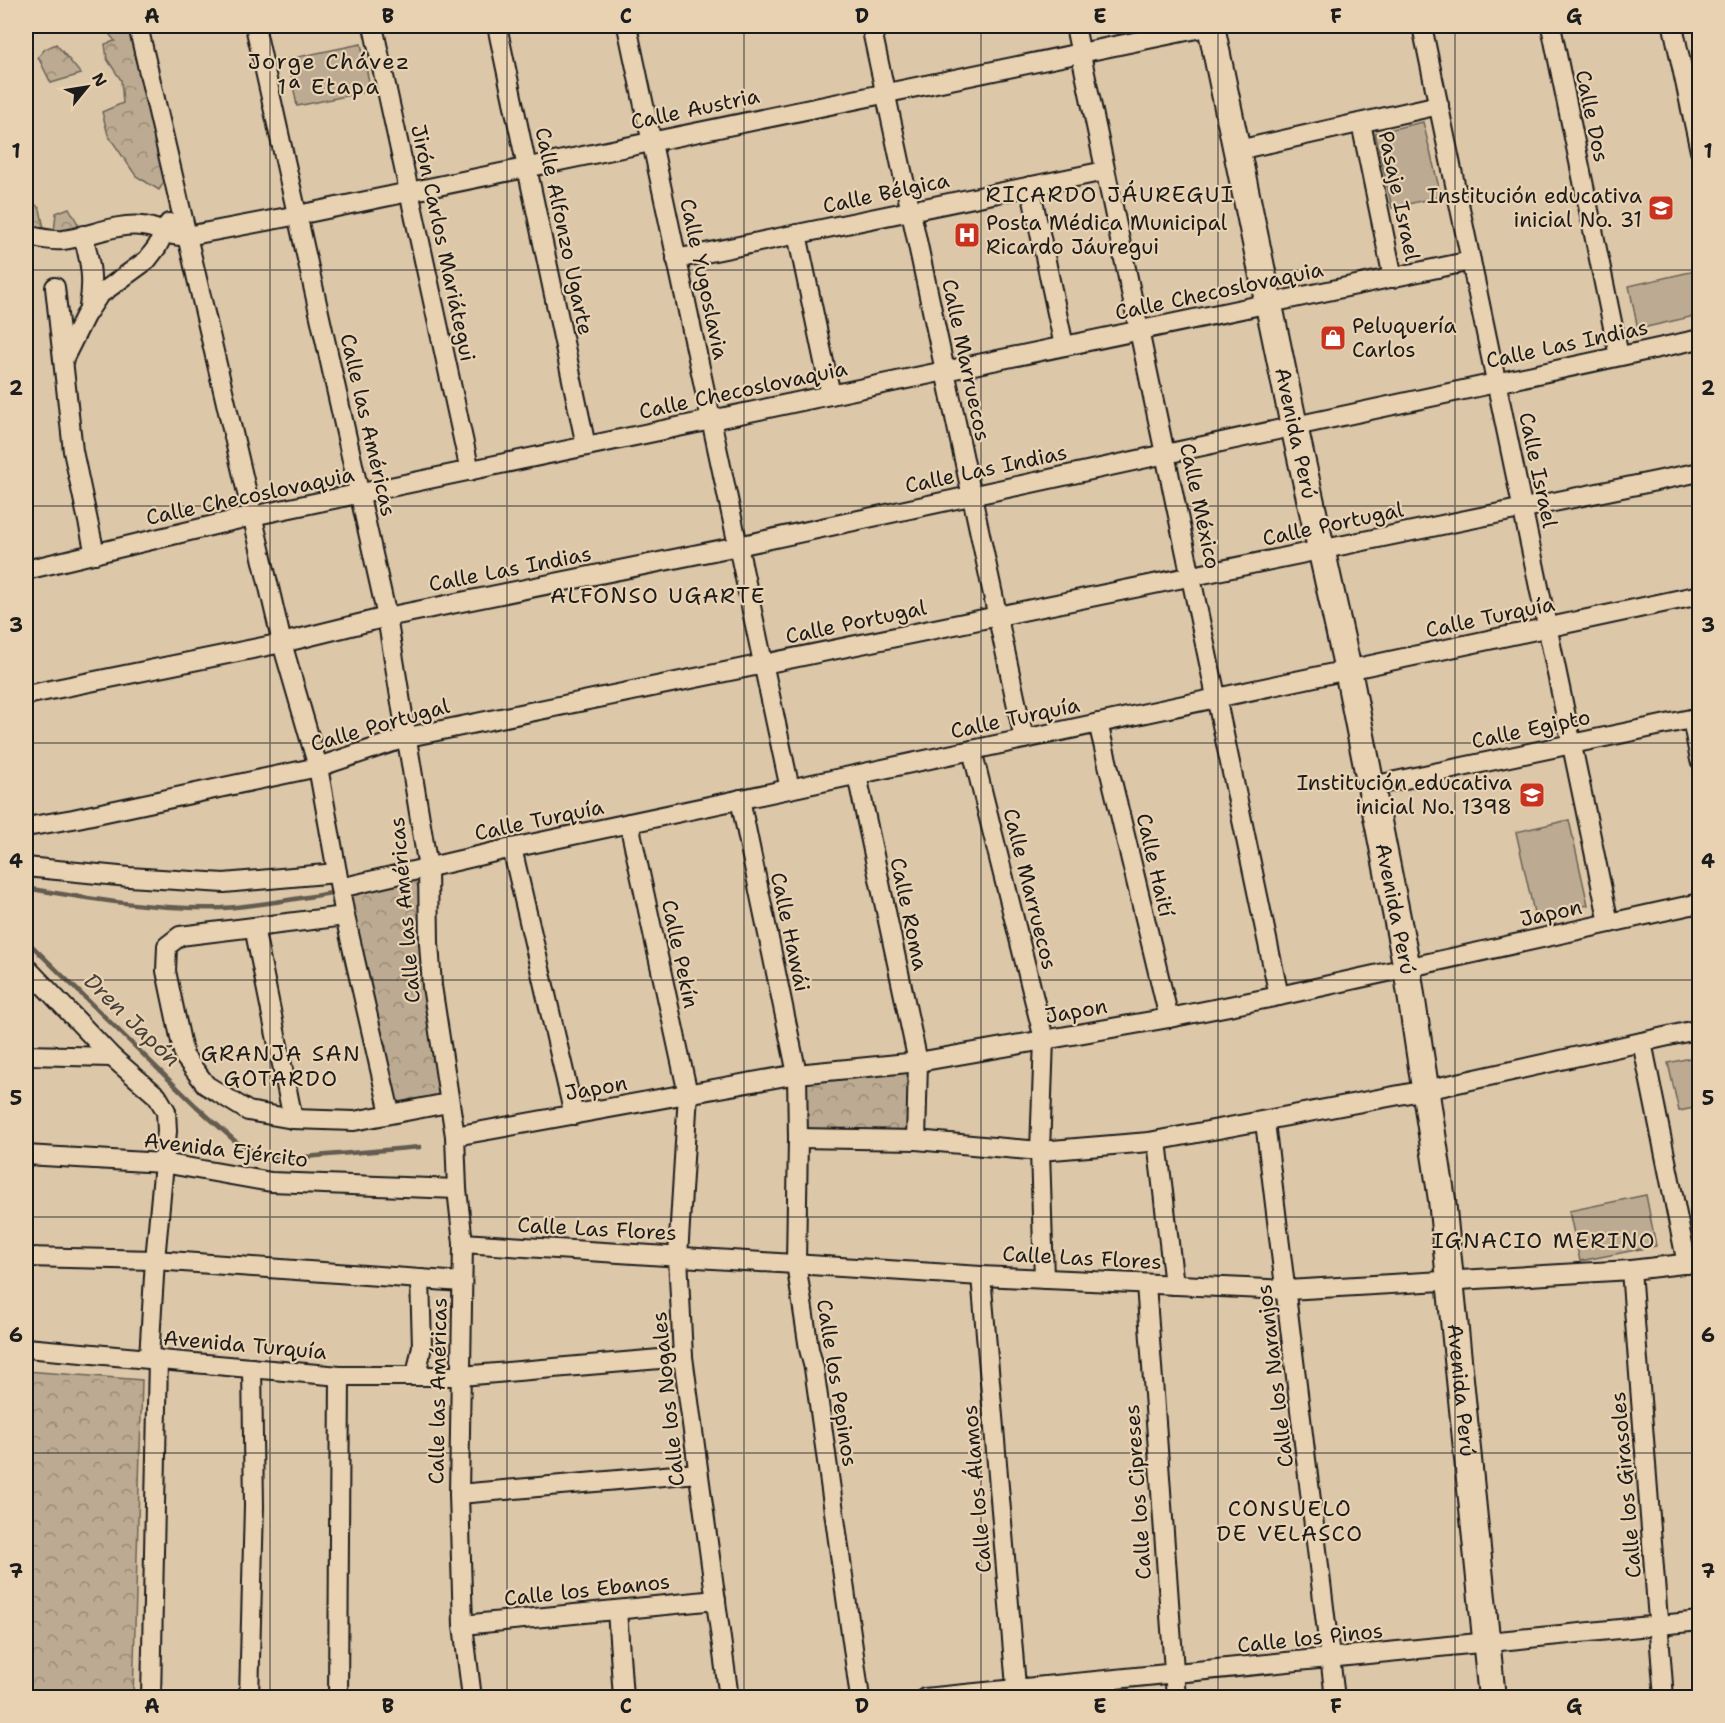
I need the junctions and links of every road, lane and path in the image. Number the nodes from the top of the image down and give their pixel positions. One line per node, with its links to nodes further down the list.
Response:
1 (138, 26): 23 (street)
2 (255, 26): 25 (street, Calle las Américas)
3 (373, 26): 22 (street, Jirón Carlos Mariátegui)
4 (497, 26): 19 (street, Calle Alfonzo Ugarte)
5 (629, 26): 16 (street, Calle Yugoslavia)
6 (871, 26): 13 (street, Calle Marruecos)
7 (1075, 26): 12 (street, Calle México)
8 (1211, 26): 12 (street, Calle Austria); 17 (street, Avenida Perú)
9 (1422, 26): 14 (street, Calle Israel)
10 (1551, 26): 40 (street, Calle Dos)
11 (1673, 26): 18 (street)
12 (1081, 52): 13 (street, Calle Austria); 20 (street, Calle México)
13 (885, 92): 16 (street, Calle Austria); 24 (street, Calle Marruecos)
14 (1439, 105): 15 (street); 32 (street, Calle Israel)
15 (1361, 123): 17 (street); 33 (street, Pasaje Israel)
16 (651, 141): 19 (street, Calle Austria); 31 (street, Calle Yugoslavia)
17 (1238, 150): 35 (street, Avenida Perú)
18 (1700, 151)
19 (527, 166): 22 (street, Calle Austria); 47 (street, Calle Alfonzo Ugarte)
20 (1105, 171): 21 (street, Calle Bélgica); 37 (street, Calle México)
21 (1030, 186): 24 (street, Calle Bélgica); 39 (street)
22 (409, 190): 25 (street, Calle Austria); 49 (street, Jirón Carlos Mariátegui)
23 (177, 192): 26 (street); 30 (street)
24 (910, 211): 27 (street, Calle Bélgica); 42 (street, Calle Marruecos)
25 (298, 215): 30 (street, Calle Austria); 51 (street, Calle las Américas)
26 (166, 233): 29 (street, Calle Austria); 30 (street, Calle Austria); 36 (street)
27 (797, 234): 31 (street, Calle Bélgica); 44 (street)
28 (26, 235): 29 (street, Calle Austria)
29 (83, 235): 36 (street)
30 (187, 236): 54 (street)
31 (676, 259): 45 (street, Calle Yugoslavia)
32 (1471, 261): 33 (street, Calle Checoslovaquia); 43 (street, Calle Israel)
33 (1392, 278): 35 (street, Calle Checoslovaquia)
34 (55, 287): 41 (street)
35 (1270, 303): 37 (street, Calle Checoslovaquia); 46 (street, Avenida Perú)
36 (88, 311): 41 (street)
37 (1140, 330): 39 (street, Calle Checoslovaquia); 48 (street, Calle México)
38 (1700, 339): 40 (street, Calle Las Indias)
39 (1064, 346): 42 (street, Calle Checoslovaquia)
40 (1619, 356): 43 (street, Calle Las Indias)
41 (64, 358): 57 (street)
42 (945, 371): 44 (street, Calle Checoslovaquia); 52 (street, Calle Marruecos)
43 (1497, 382): 46 (street, Calle Las Indias); 53 (street, Calle Israel)
44 (831, 395): 45 (street, Calle Checoslovaquia)
45 (711, 420): 47 (street, Calle Checoslovaquia); 55 (street, Calle Yugoslavia)
46 (1294, 426): 48 (street, Calle Las Indias); 56 (street, Avenida Perú)
47 (586, 446): 49 (street, Calle Checoslovaquia)
48 (1166, 453): 52 (street, Calle Las Indias); 59 (street, Calle México)
49 (470, 471): 51 (street, Calle Checoslovaquia)
50 (1700, 472): 53 (street, Calle Portugal)
51 (360, 494): 54 (street, Calle Checoslovaquia); 62 (street, Calle las Américas)
52 (972, 495): 55 (street, Calle Las Indias); 61 (street, Calle Marruecos)
53 (1523, 508): 56 (street, Calle Portugal); 63 (street, Calle Israel)
54 (252, 516): 57 (street, Calle Checoslovaquia); 64 (street)
55 (738, 546): 62 (street, Calle Las Indias); 65 (street, Calle Yugoslavia)
56 (1322, 549): 59 (street, Calle Portugal); 66 (street, Avenida Perú)
57 (95, 554): 58 (street, Calle Checoslovaquia)
58 (26, 570)
59 (1192, 576): 61 (street, Calle Portugal); 68 (street, Calle México)
60 (1700, 595): 63 (street, Calle Turquía)
61 (998, 616): 65 (street, Calle Portugal); 72 (street, Calle Marruecos)
62 (387, 617): 64 (street, Calle Las Indias); 71 (street, Calle las Américas)
63 (1548, 628): 66 (street, Calle Turquía); 73 (street, Calle Israel)
64 (282, 644): 67 (street, Calle Las Indias); 76 (street)
65 (763, 664): 71 (street, Calle Portugal); 79 (street, Calle Yugoslavia)
66 (1348, 670): 68 (street, Calle Turquía); 78 (street, Avenida Perú)
67 (26, 695)
68 (1216, 698): 70 (street, Calle Turquía); 93 (street, Calle México)
69 (1696, 718): 73 (street, Calle Egipto); 75 (street)
70 (1098, 723): 72 (street, Calle Turquía); 94 (street, Calle Haití)
71 (408, 737): 76 (street, Calle Portugal); 85 (street, Calle las Américas)
72 (1024, 739): 74 (street, Calle Turquía)
73 (1572, 743): 78 (street, Calle Egipto); 89 (street, Calle Israel)
74 (972, 750): 77 (street, Calle Turquía); 96 (street, Calle Marruecos)
75 (1700, 760)
76 (318, 767): 82 (street, Calle Portugal); 86 (street)
77 (857, 775): 79 (street, Calle Turquía); 100 (street, Calle Roma)
78 (1372, 786): 92 (street, Avenida Perú)
79 (790, 789): 80 (street, Calle Turquía)
80 (740, 799): 81 (street, Calle Turquía); 101 (street, Calle Hawái)
81 (629, 823): 83 (street, Calle Turquía); 103 (street, Calle Pekín)
82 (26, 827)
83 (512, 848): 85 (street, Calle Turquía); 106 (street)
84 (26, 867): 86 (street, Calle Turquía)
85 (428, 868): 86 (street, Calle Turquía); 104 (street, Calle las Américas)
86 (338, 880): 88 (street)
87 (1700, 903): 89 (street, Japon)
88 (345, 916): 90 (street); 105 (street)
89 (1610, 923): 92 (street, Japon)
90 (254, 927): 107 (street); 107 (street)
91 (26, 967): 99 (street)
92 (1407, 968): 93 (street, Japon); 102 (street, Avenida Perú)
93 (1280, 996): 94 (street, Japon)
94 (1169, 1018): 96 (street, Japon)
95 (1700, 1029): 97 (street)
96 (1044, 1039): 100 (street, Japon); 113 (street, Calle Marruecos)
97 (1642, 1042): 102 (street); 122 (street)
98 (26, 1055): 99 (street)
99 (112, 1057): 115 (street)
100 (918, 1062): 101 (street, Japon); 111 (street, Calle Roma)
101 (797, 1074): 103 (street, Japon); 110 (street, Calle los Pepinos)
102 (1426, 1090): 108 (street); 127 (street, Avenida Perú)
103 (688, 1094): 106 (street, Japon); 118 (street, Calle los Nogales)
104 (448, 1103): 105 (street); 109 (street, Calle las Américas)
105 (390, 1113): 107 (street)
106 (574, 1115): 109 (street, Japon)
107 (293, 1119)
108 (1265, 1122): 112 (street); 131 (street, Calle los Naranjos)
109 (455, 1136): 116 (street, Calle las Américas)
110 (798, 1138): 111 (street); 121 (street, Calle los Pepinos)
111 (916, 1140): 113 (street)
112 (1157, 1141): 113 (street); 130 (street)
113 (1040, 1151): 126 (street, Calle Marruecos)
114 (26, 1155): 115 (street, Avenida Ejército)
115 (163, 1163): 116 (street, Avenida Ejército); 120 (street)
116 (457, 1190): 117 (street, Calle las Américas)
117 (463, 1243): 118 (street, Calle Las Flores); 128 (street, Calle las Américas)
118 (678, 1256): 121 (street, Calle Las Flores); 133 (street, Calle los Nogales)
119 (26, 1257): 120 (street)
120 (155, 1260): 125 (street); 134 (street)
121 (796, 1263): 124 (street, Calle Las Flores); 156 (street, Calle los Pepinos)
122 (1693, 1263): 123 (street, Calle Las Flores)
123 (1631, 1270): 127 (street, Calle Las Flores); 145 (street, Calle los Girasoles)
124 (981, 1276): 126 (street, Calle Las Flores); 149 (street, Calle los Álamos)
125 (420, 1279): 128 (street); 137 (street)
126 (1044, 1279): 129 (street, Calle Las Flores)
127 (1450, 1281): 131 (street, Calle Las Flores); 146 (street, Avenida Perú)
128 (462, 1282): 138 (street, Calle las Américas)
129 (1146, 1284): 130 (street, Calle Las Flores); 148 (street, Calle los Cipreses)
130 (1174, 1285): 131 (street, Calle Las Flores)
131 (1287, 1290): 147 (street, Calle los Naranjos)
132 (26, 1348): 134 (street, Avenida Turquía)
133 (683, 1357): 138 (street, Avenida Turquía); 139 (street, Calle los Nogales)
134 (154, 1359): 135 (street, Avenida Turquía); 150 (street)
135 (252, 1368): 136 (street, Avenida Turquía); 151 (street)
136 (340, 1376): 137 (street, Avenida Turquía); 152 (street)
137 (416, 1376): 138 (street, Avenida Turquía)
138 (461, 1376): 140 (street, Calle las Américas)
139 (698, 1473): 140 (street); 141 (street, Calle los Nogales)
140 (459, 1494): 144 (street, Calle las Américas)
141 (716, 1600): 142 (street, Calle los Ebanos); 155 (street, Calle los Nogales)
142 (617, 1610): 144 (street, Calle los Ebanos); 154 (street)
143 (1700, 1621): 145 (street, Calle los Pinos)
144 (463, 1625): 153 (street, Calle las Américas)
145 (1660, 1625): 146 (street, Calle los Pinos); 161 (street, Calle los Girasoles)
146 (1487, 1642): 147 (street, Calle los Pinos); 160 (street, Avenida Perú)
147 (1331, 1658): 148 (street, Calle los Pinos); 159 (street, Calle los Naranjos)
148 (1174, 1674): 149 (street, Calle los Pinos); 158 (street, Calle los Cipreses)
149 (1017, 1693): 157 (street, Calle los Pinos)
150 (151, 1698)
151 (249, 1698)
152 (338, 1698)
153 (472, 1698)
154 (623, 1698)
155 (729, 1698)
156 (860, 1698)
157 (925, 1698)
158 (1176, 1698)
159 (1335, 1698)
160 (1492, 1698)
161 (1664, 1698)

